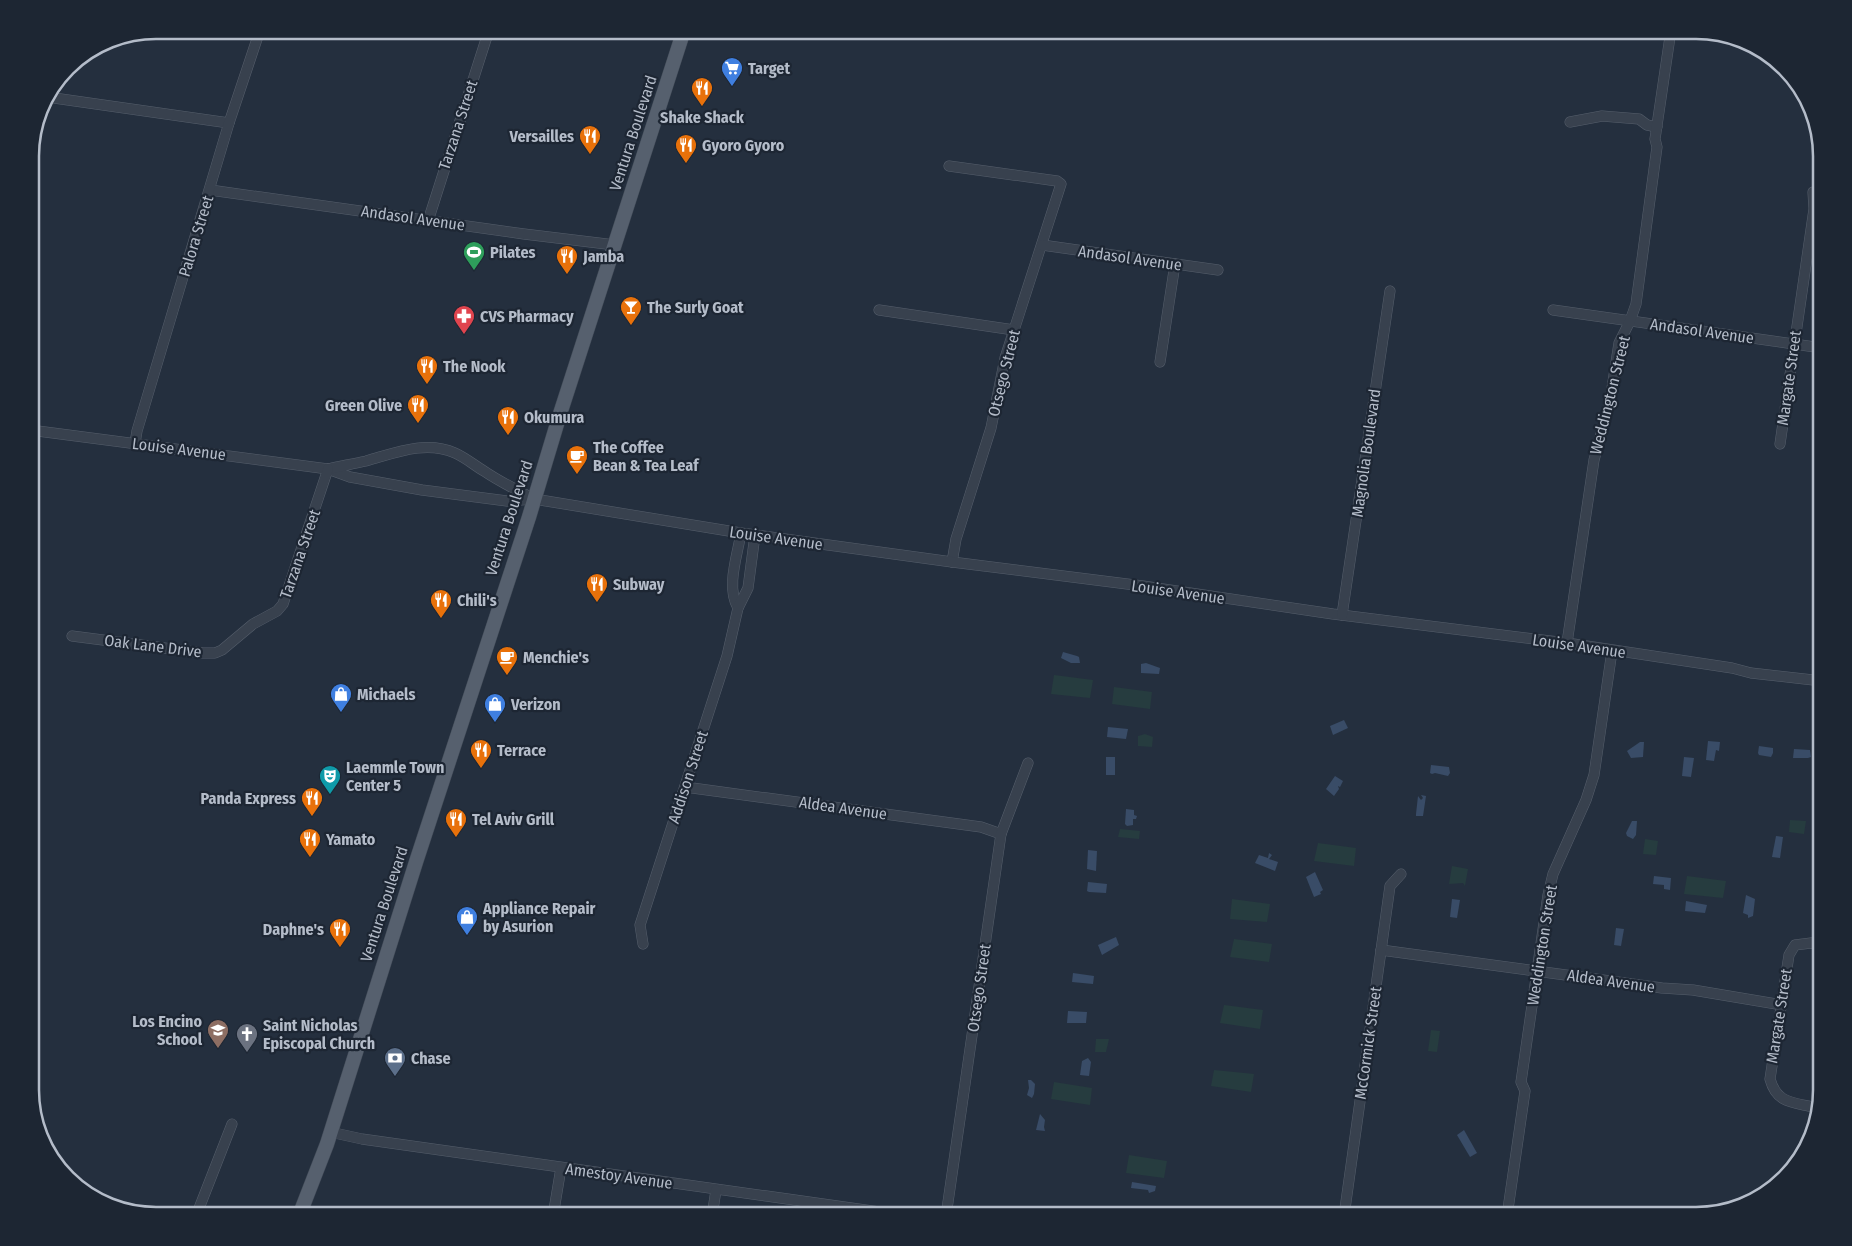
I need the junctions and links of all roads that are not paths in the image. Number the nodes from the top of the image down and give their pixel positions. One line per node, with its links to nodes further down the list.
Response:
1 (257, 39): 9 (street, Palora Street)
2 (486, 39): 14 (street, Tarzana Street)
3 (681, 39): 15 (main road, Ventura Boulevard)
4 (1670, 39): 6 (street, Weddington Street)
5 (54, 98): 9 (street)
6 (1658, 116): 7 (street); 10 (street, Weddington Street)
7 (1639, 119): 8 (street); 10 (street)
8 (1570, 122)
9 (229, 123): 12 (street, Palora Street)
10 (1657, 127): 22 (street, Weddington Street)
11 (948, 166): 16 (street, Otsego Street)
12 (210, 190): 14 (street, Andasol Avenue); 28 (street, Palora Street)
13 (1813, 217): 24 (street, Margate Street)
14 (428, 220): 15 (street, Andasol Avenue)
15 (615, 245): 31 (main road, Ventura Boulevard)
16 (1042, 245): 17 (street, Andasol Avenue); 23 (street, Otsego Street)
17 (1175, 264): 18 (street, Andasol Avenue); 26 (street)
18 (1218, 270)
19 (1390, 290): 36 (street, Magnolia Boulevard)
20 (879, 310): 23 (street)
21 (1552, 310): 22 (street, Andasol Avenue)
22 (1630, 321): 24 (street, Andasol Avenue); 39 (street, Weddington Street)
23 (1014, 330): 34 (street, Otsego Street)
24 (1794, 344): 25 (street, Andasol Avenue); 29 (street, Margate Street)
25 (1813, 347)
26 (1160, 362)
27 (39, 431): 28 (street, Louise Avenue)
28 (134, 444): 30 (street, Louise Avenue)
29 (1780, 444)
30 (328, 469): 31 (street, Louise Avenue); 31 (street, Louise Avenue); 37 (street, Tarzana Street)
31 (534, 499): 32 (street, Louise Avenue); 53 (main road, Ventura Boulevard)
32 (741, 533): 33 (street, Louise Avenue); 35 (street, Addison Street)
33 (755, 535): 34 (street, Louise Avenue); 35 (street, Addison Street)
34 (952, 562): 36 (street, Louise Avenue)
35 (738, 608): 43 (street, Addison Street)
36 (1342, 615): 39 (street, Louise Avenue)
37 (253, 624): 38 (street, Oak Lane Drive)
38 (72, 636)
39 (1567, 644): 40 (street, Louise Avenue)
40 (1612, 650): 41 (street, Louise Avenue); 49 (street, Weddington Street)
41 (1813, 680)
42 (1028, 763): 44 (street, Otsego Street)
43 (685, 787): 44 (street, Aldea Avenue); 47 (street, Addison Street)
44 (1001, 834): 61 (street, Otsego Street)
45 (1401, 874): 48 (street, McCormick Street)
46 (1813, 943): 50 (street, Margate Street)
47 (643, 944)
48 (1381, 950): 49 (street, Aldea Avenue); 62 (street, McCormick Street)
49 (1537, 971): 50 (street, Aldea Avenue); 63 (street, Weddington Street)
50 (1782, 1005): 51 (street, Margate Street)
51 (1812, 1107)
52 (232, 1124): 56 (street)
53 (330, 1132): 54 (street, Amestoy Avenue); 57 (main road, Ventura Boulevard)
54 (561, 1168): 55 (street, Amestoy Avenue); 58 (street)
55 (716, 1190): 59 (street); 60 (street, Amestoy Avenue)
56 (200, 1207)
57 (302, 1207)
58 (554, 1207)
59 (713, 1207)
60 (810, 1207)
61 (947, 1207)
62 (1345, 1207)
63 (1508, 1207)

